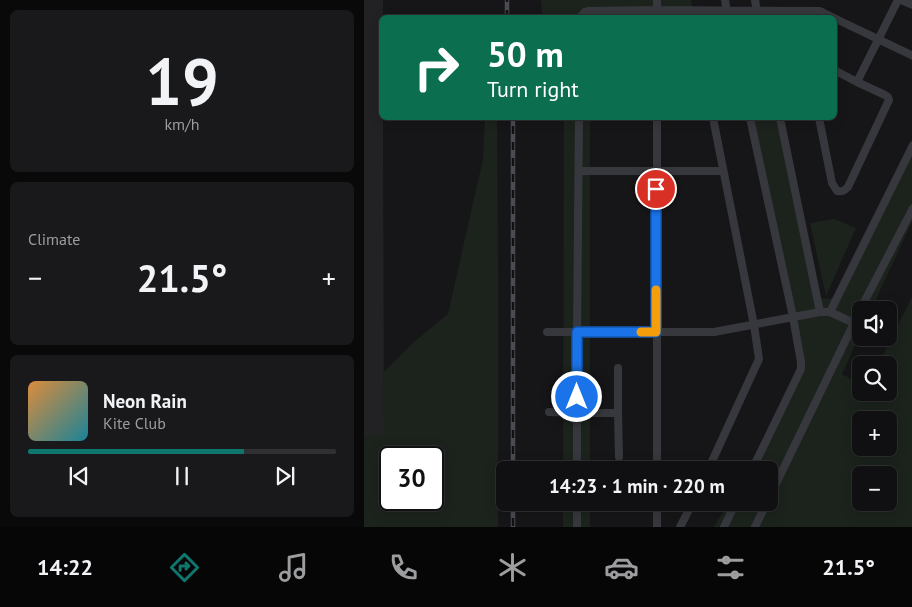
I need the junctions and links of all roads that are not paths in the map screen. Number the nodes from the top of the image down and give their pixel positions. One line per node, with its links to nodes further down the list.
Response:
1 (657, 0): 6 (street)
2 (725, 0): 8 (street)
3 (755, 0): 9 (street)
4 (900, 0): 5 (street); 13 (street)
5 (912, 6)
6 (657, 14): 7 (street); 10 (street)
7 (692, 14): 8 (street)
8 (728, 14): 9 (street)
9 (758, 14): 11 (street)
10 (581, 15)
11 (828, 15)
12 (837, 19): 13 (street)
13 (878, 39): 14 (street); 16 (street)
14 (912, 56)
15 (837, 72): 16 (street)
16 (857, 82): 22 (street)
17 (579, 120): 24 (street)
18 (657, 120): 25 (street)
19 (712, 120): 26 (street)
20 (750, 120): 31 (street)
21 (780, 120): 29 (street)
22 (819, 120)
23 (912, 145): 30 (street)
24 (579, 171): 25 (street); 36 (street)
25 (656, 171): 26 (street); 37 (street)
26 (723, 171): 33 (street)
27 (912, 208): 28 (street)
28 (865, 301)
29 (820, 312): 30 (street); 31 (street)
30 (830, 312): 32 (street)
31 (793, 317): 33 (street); 46 (street)
32 (852, 322)
33 (754, 325): 37 (street); 45 (street)
34 (852, 327): 47 (street)
35 (548, 332): 36 (street)
36 (577, 332): 37 (street); 41 (street)
37 (656, 332): 44 (street)
38 (618, 368): 40 (street)
39 (548, 412): 41 (street)
40 (618, 412): 41 (street); 42 (street)
41 (577, 413): 43 (street)
42 (619, 457)
43 (577, 461)
44 (657, 461)
45 (712, 461)
46 (756, 461)
47 (778, 480)
48 (577, 511): 53 (street)
49 (657, 511): 54 (street)
50 (688, 511): 55 (street)
51 (732, 511): 56 (street)
52 (763, 511): 57 (street)
53 (577, 527)
54 (656, 527)
55 (680, 527)
56 (724, 527)
57 (755, 527)

